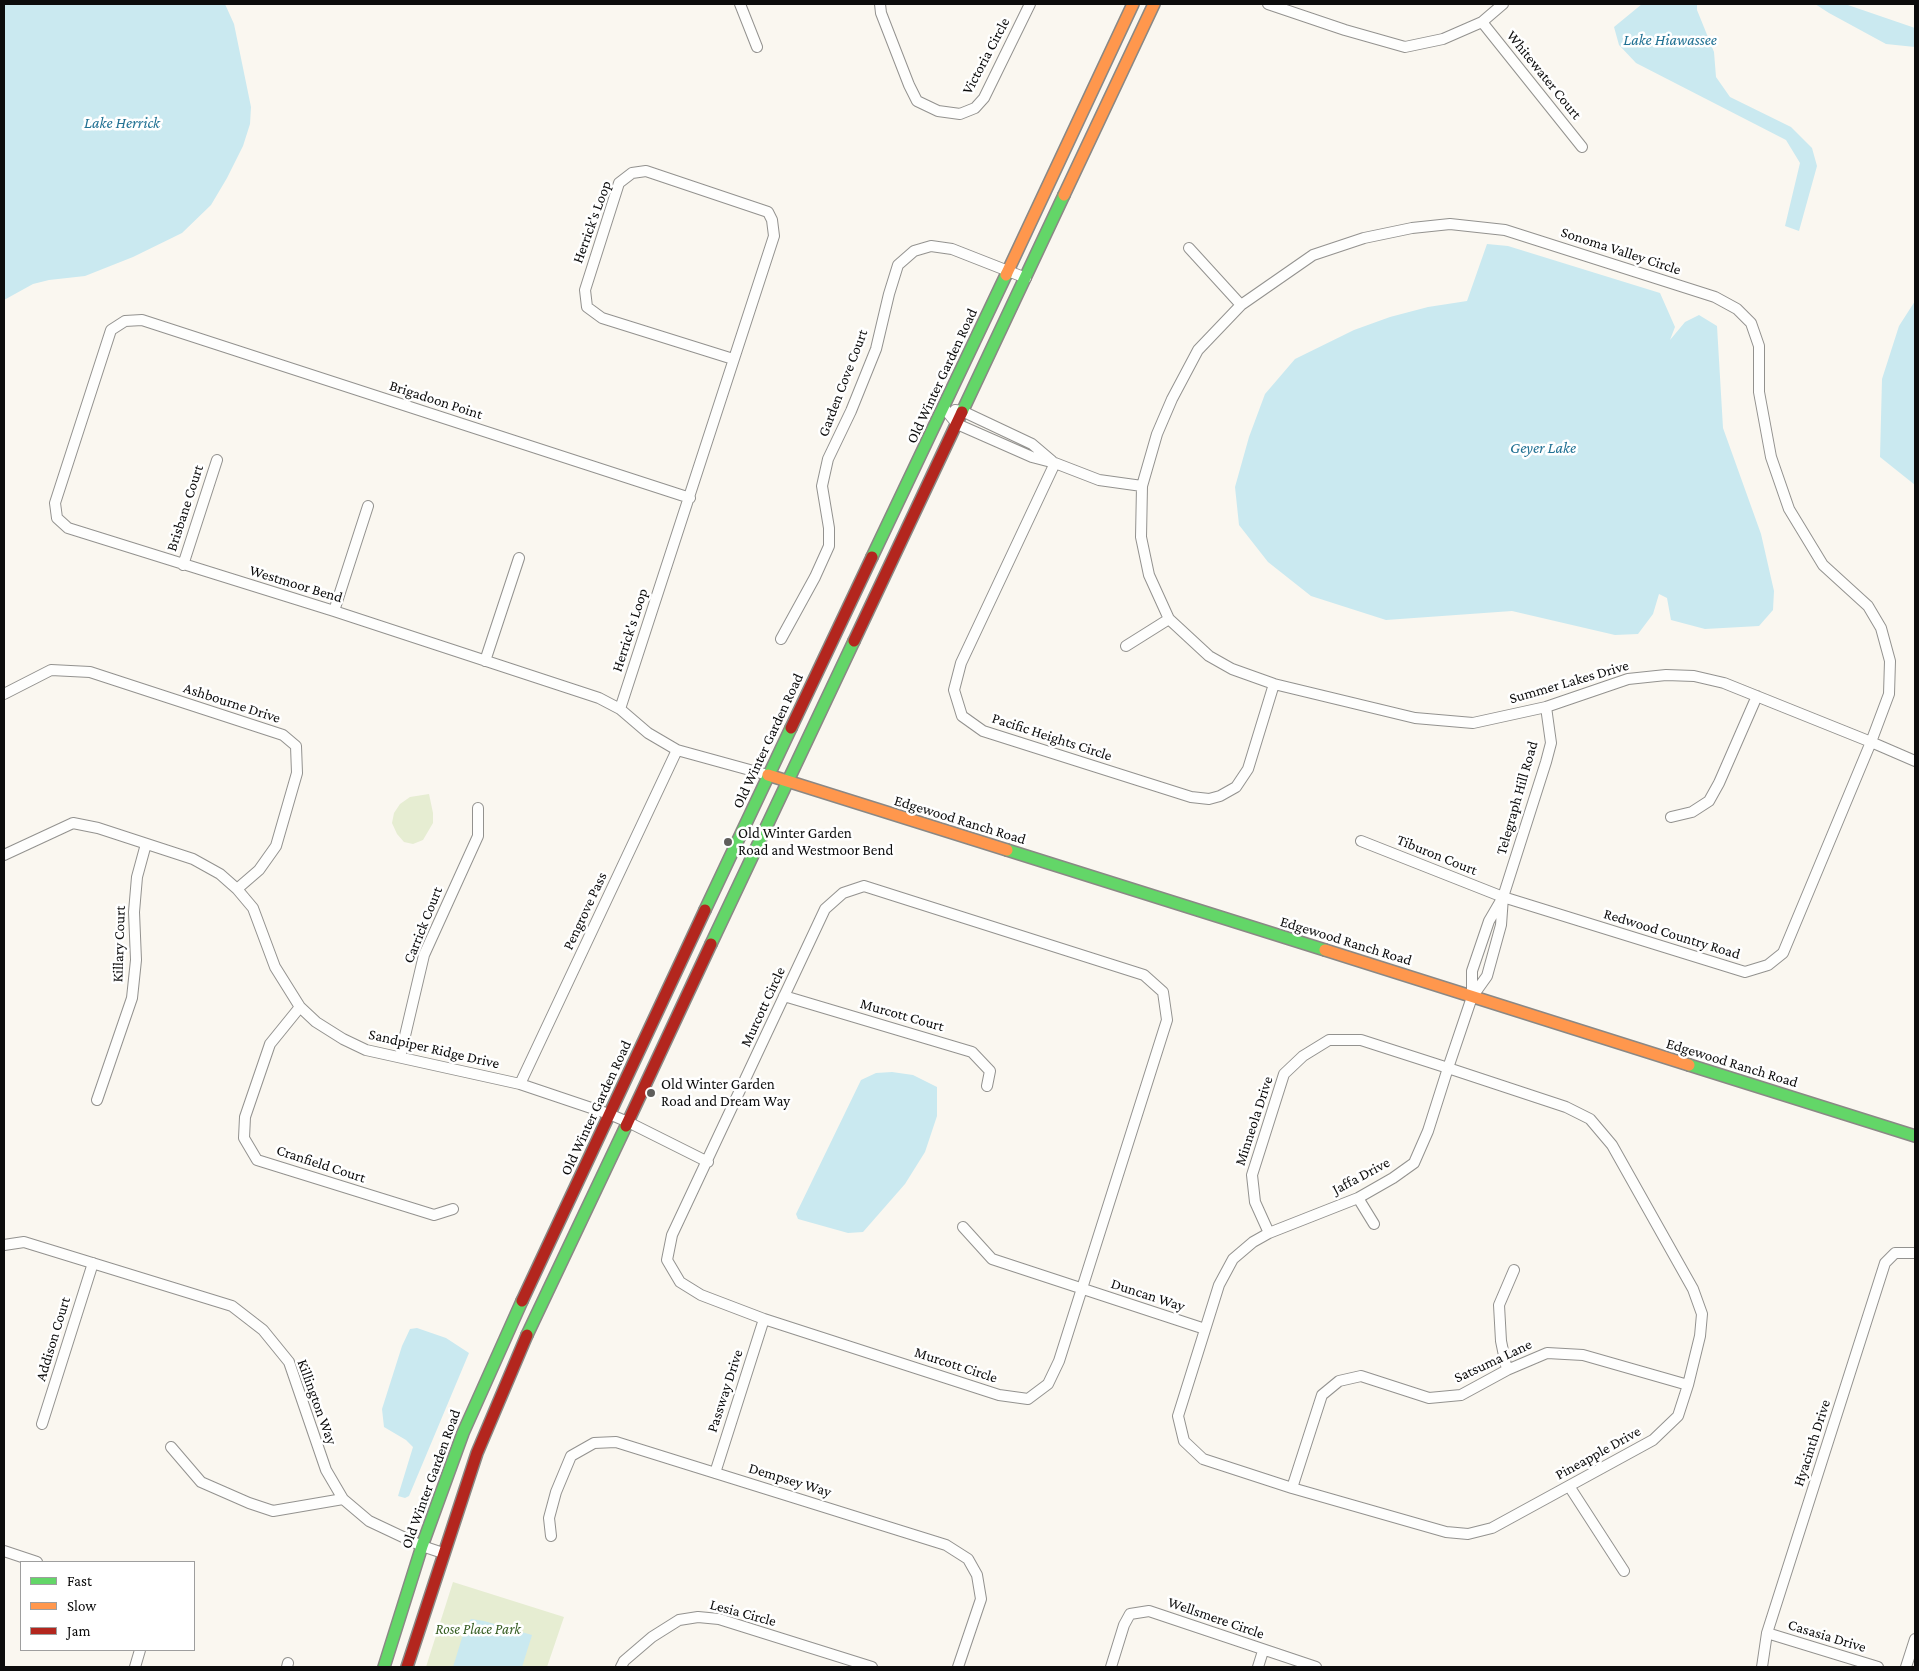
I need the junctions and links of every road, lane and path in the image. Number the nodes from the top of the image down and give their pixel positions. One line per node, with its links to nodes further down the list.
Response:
1 (740, 4): 9 (street)
2 (880, 4): 3 (street, Victoria Circle)
3 (1030, 4)
4 (1133, 4): 12 (main road, Old Winter Garden Road)
5 (1154, 4): 13 (main road)
6 (1268, 4): 8 (street)
7 (1503, 4): 8 (street)
8 (1482, 22): 10 (street, Whitewater Court)
9 (757, 47)
10 (1582, 146)
11 (1189, 248): 14 (street)
12 (1008, 270): 13 (street, Garden Cove Court); 17 (main road, Old Winter Garden Road); 29 (street, Garden Cove Court)
13 (1026, 278): 18 (main road)
14 (1242, 304): 22 (street, Sonoma Valley Circle); 37 (street, Sonoma Valley Circle)
15 (173, 330): 23 (street, Brigadoon Point); 26 (street, Westmoor Bend)
16 (733, 359): 16 (street, Herrick's Loop); 23 (street, Herrick's Loop)
17 (944, 408): 18 (street); 19 (street); 40 (main road, Old Winter Garden Road)
18 (962, 411): 19 (main road); 21 (street)
19 (957, 424): 21 (street); 41 (main road)
20 (216, 460): 26 (street, Brisbane Court)
21 (1055, 463): 22 (street); 32 (street, Pacific Heights Circle)
22 (1142, 486): 28 (street, Summer Lakes Drive)
23 (690, 498): 36 (street, Herrick's Loop)
24 (368, 506): 27 (street)
25 (519, 558): 31 (street)
26 (183, 565): 27 (street, Westmoor Bend)
27 (334, 611): 31 (street, Westmoor Bend)
28 (1169, 619): 30 (street); 32 (street, Summer Lakes Drive)
29 (781, 639)
30 (1126, 646)
31 (485, 660): 36 (street, Westmoor Bend)
32 (1274, 684): 35 (street, Summer Lakes Drive)
33 (4, 694): 47 (street, Ashbourne Drive)
34 (1756, 696): 35 (street, Summer Lakes Drive); 37 (street, Summer Lakes Drive); 43 (street)
35 (1546, 707): 48 (street, Telegraph Hill Road)
36 (620, 709): 38 (street, Westmoor Bend)
37 (1871, 742): 39 (street, Summer Lakes Drive); 48 (street, Redwood Country Road)
38 (677, 750): 40 (street, Westmoor Bend); 54 (street, Pengrove Pass)
39 (1915, 761)
40 (768, 775): 41 (main road, Edgewood Ranch Road); 57 (main road, Old Winter Garden Road)
41 (787, 781): 50 (main road, Edgewood Ranch Road); 58 (main road)
42 (478, 808): 52 (street, Carrick Court)
43 (1671, 817)
44 (1361, 841): 48 (street, Tiburon Court)
45 (146, 844): 46 (street, Sandpiper Ridge Drive); 47 (street, Sandpiper Ridge Drive); 56 (street, Killary Court)
46 (4, 854)
47 (238, 889): 51 (street, Sandpiper Ridge Drive)
48 (1503, 897): 50 (street, Telegraph Hill Road); 50 (street, Telegraph Hill Road)
49 (784, 996): 55 (street, Murcott Court); 60 (street, Murcott Circle); 70 (street, Murcott Circle)
50 (1472, 997): 53 (street, Jaffa Drive); 59 (main road, Edgewood Ranch Road)
51 (300, 1007): 52 (street, Sandpiper Ridge Drive); 62 (street, Cranfield Court)
52 (400, 1057): 54 (street, Sandpiper Ridge Drive)
53 (1448, 1068): 61 (street, Jaffa Drive); 65 (street, Minneola Drive); 74 (street, Pineapple Drive)
54 (520, 1084): 57 (street, Sandpiper Ridge Drive)
55 (987, 1086)
56 (97, 1100)
57 (610, 1114): 58 (street, Sandpiper Ridge Drive); 82 (main road, Old Winter Garden Road)
58 (628, 1122): 60 (street, Sandpiper Ridge Drive); 84 (main road)
59 (1915, 1136)
60 (708, 1162): 71 (street, Murcott Circle)
61 (1358, 1198): 63 (street); 65 (street, Jaffa Drive)
62 (453, 1209)
63 (1374, 1224)
64 (963, 1227): 70 (street, Duncan Way)
65 (1269, 1233): 72 (street, Jaffa Drive)
66 (4, 1245): 68 (street, Killington Way)
67 (1915, 1253): 87 (street, Hyacinth Drive)
68 (93, 1263): 75 (street, Addison Court); 80 (street, Killington Way)
69 (1514, 1270): 73 (street)
70 (1082, 1289): 71 (street, Murcott Circle); 72 (street, Duncan Way)
71 (764, 1319): 77 (street, Passway Drive)
72 (1205, 1329): 79 (street, Pineapple Drive)
73 (1508, 1370): 74 (street, Satsuma Lane); 79 (street, Satsuma Lane)
74 (1688, 1385): 78 (street, Pineapple Drive)
75 (42, 1424)
76 (170, 1447): 80 (street)
77 (715, 1473): 81 (street, Dempsey Way); 96 (street, Dempsey Way)
78 (1569, 1486): 79 (street, Pineapple Drive); 86 (street)
79 (1292, 1488)
80 (343, 1499): 82 (street, Killington Way)
81 (551, 1536)
82 (422, 1546): 84 (street, Killington Way); 92 (main road, Old Winter Garden Road)
83 (4, 1551): 85 (street)
84 (443, 1553): 93 (main road)
85 (34, 1561)
86 (1624, 1571)
87 (1767, 1633): 100 (street, Hyacinth Drive); 101 (street, Casasia Drive)
88 (1915, 1639): 102 (street)
89 (140, 1651): 91 (street)
90 (1263, 1651): 97 (street, Wellsmere Circle); 98 (street); 99 (street, Wellsmere Circle)
91 (134, 1667)
92 (384, 1667)
93 (407, 1667)
94 (621, 1667): 95 (street, Lesia Circle)
95 (872, 1667)
96 (958, 1667)
97 (1111, 1667)
98 (1258, 1667)
99 (1316, 1667)
100 (1762, 1667)
101 (1878, 1667)
102 (1906, 1667)

